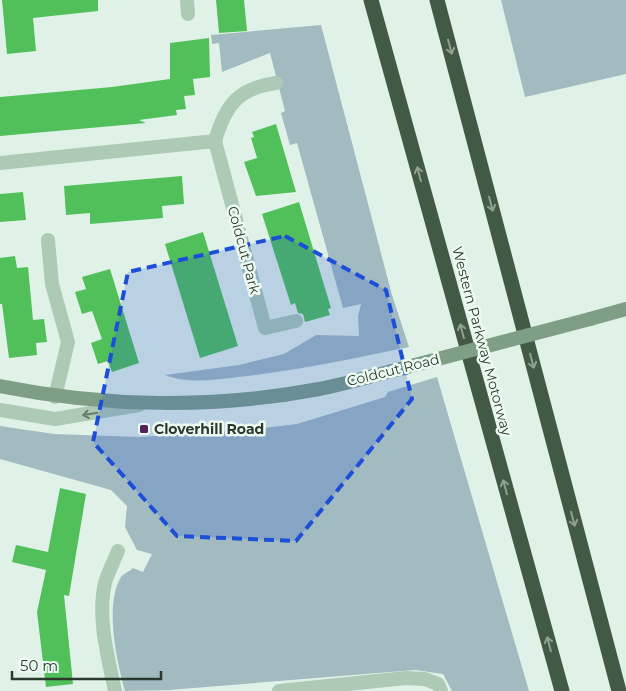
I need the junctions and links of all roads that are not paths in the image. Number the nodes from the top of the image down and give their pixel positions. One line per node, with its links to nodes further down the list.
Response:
1 (187, 0): 4 (street)
2 (371, 0): 19 (highway, Western Parkway Motorway, one-way to 2)
3 (437, 0): 20 (highway, one-way to 20)
4 (188, 14)
5 (276, 83): 6 (street)
6 (216, 141): 7 (street); 10 (street, Coldcut Park)
7 (0, 163)
8 (48, 240): 12 (street)
9 (626, 309): 13 (main road, Coldcut Road, bridge)
10 (296, 321)
11 (0, 386): 12 (main road, Coldcut Road)
12 (55, 397): 13 (main road, Coldcut Road)
13 (155, 403): 14 (street, Coldcut Road, one-way to 14)
14 (0, 410)
15 (118, 551): 17 (street)
16 (440, 688): 18 (street)
17 (115, 691)
18 (279, 691)
19 (562, 691)
20 (618, 691)

